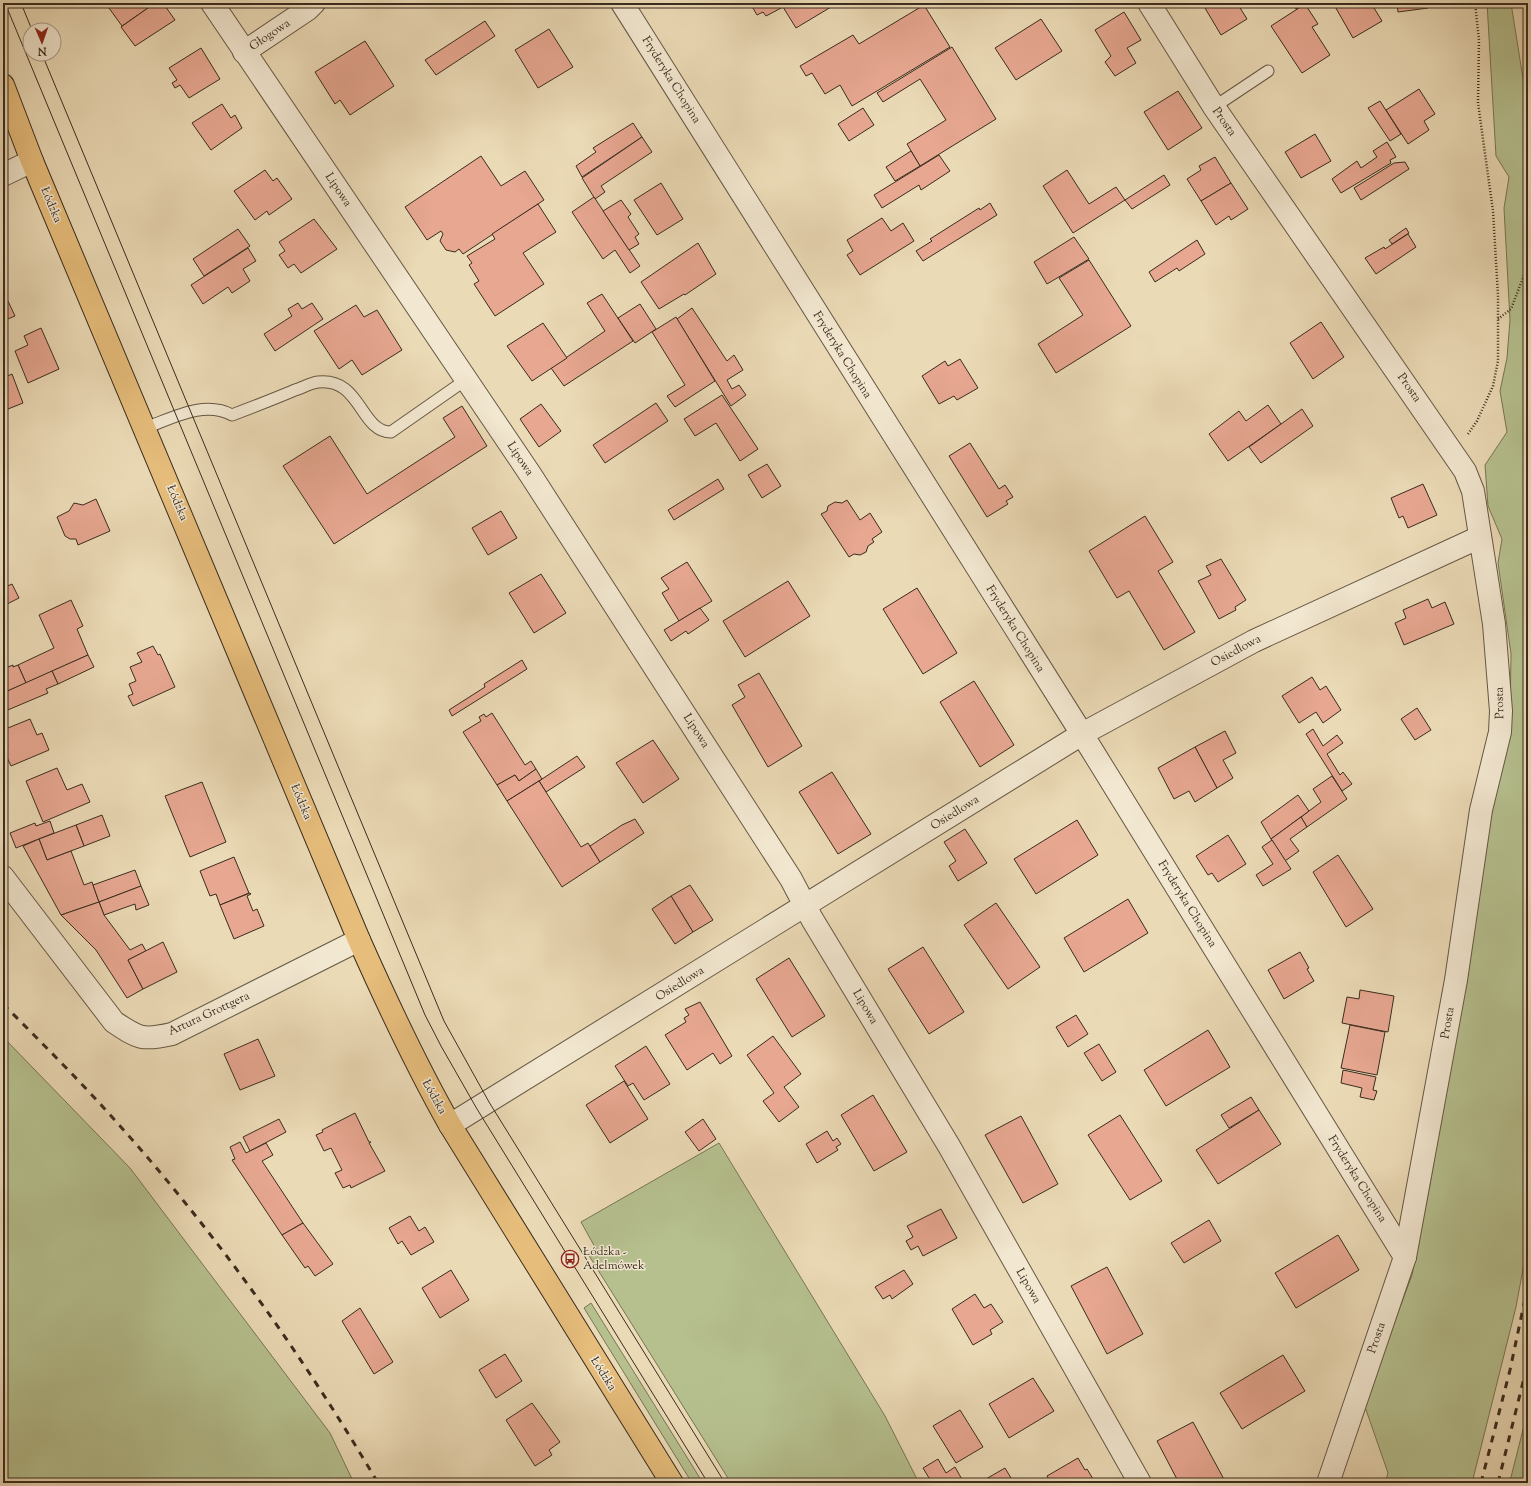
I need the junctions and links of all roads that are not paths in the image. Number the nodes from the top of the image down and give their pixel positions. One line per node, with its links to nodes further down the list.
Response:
1 (212, 3): 5 (street, Lipowa)
2 (314, 3): 5 (street, Głogowa)
3 (622, 3): 14 (street, Fryderyka Chopina)
4 (1149, 3): 8 (street, Prosta)
5 (244, 52): 11 (street, Lipowa)
6 (1268, 71): 8 (lane)
7 (3, 85): 9 (main road, Łódzka)
8 (1214, 107): 13 (street, Prosta)
9 (32, 161): 10 (street); 12 (main road, Łódzka)
10 (3, 175)
11 (467, 379): 12 (lane); 16 (street, Lipowa)
12 (145, 428): 17 (main road, Łódzka)
13 (1480, 537): 14 (street, Osiedlowa); 19 (street, Prosta)
14 (1082, 734): 16 (street, Osiedlowa); 19 (street, Fryderyka Chopina)
15 (3, 877): 17 (street, Artura Grottgera)
16 (805, 906): 18 (street, Osiedlowa); 21 (street, Lipowa)
17 (359, 940): 18 (main road, Łódzka)
18 (450, 1125): 20 (main road, Łódzka)
19 (1405, 1256): 22 (street, Prosta)
20 (672, 1483)
21 (1140, 1483)
22 (1328, 1483)

